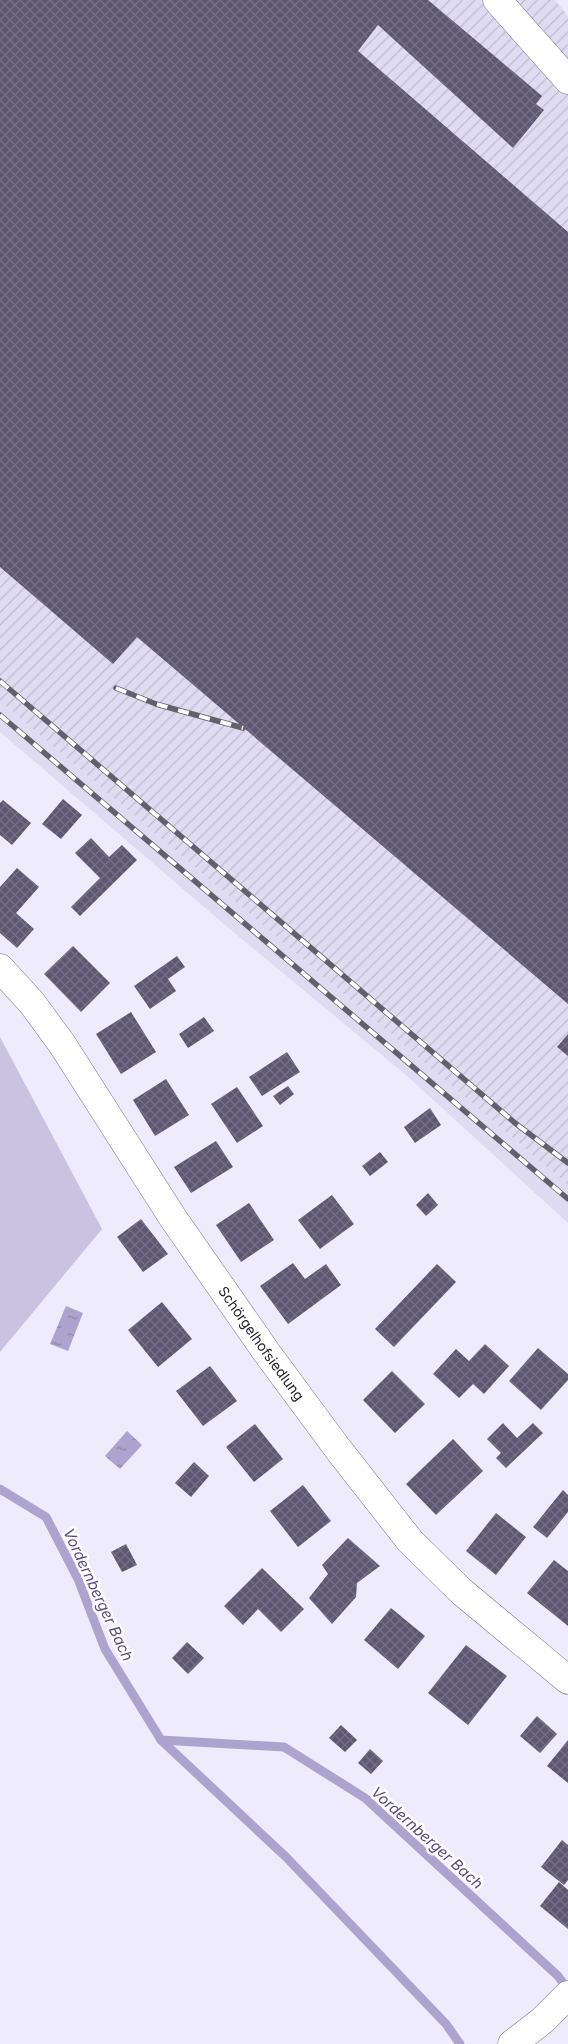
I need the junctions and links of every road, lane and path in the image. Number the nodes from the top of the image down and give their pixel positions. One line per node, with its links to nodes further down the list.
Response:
1 (497, 0): 2 (street)
2 (568, 80)
3 (0, 968): 4 (street, Schörgelhofsiedlung)
4 (568, 1680)
5 (560, 2003): 6 (street)
6 (512, 2044)

